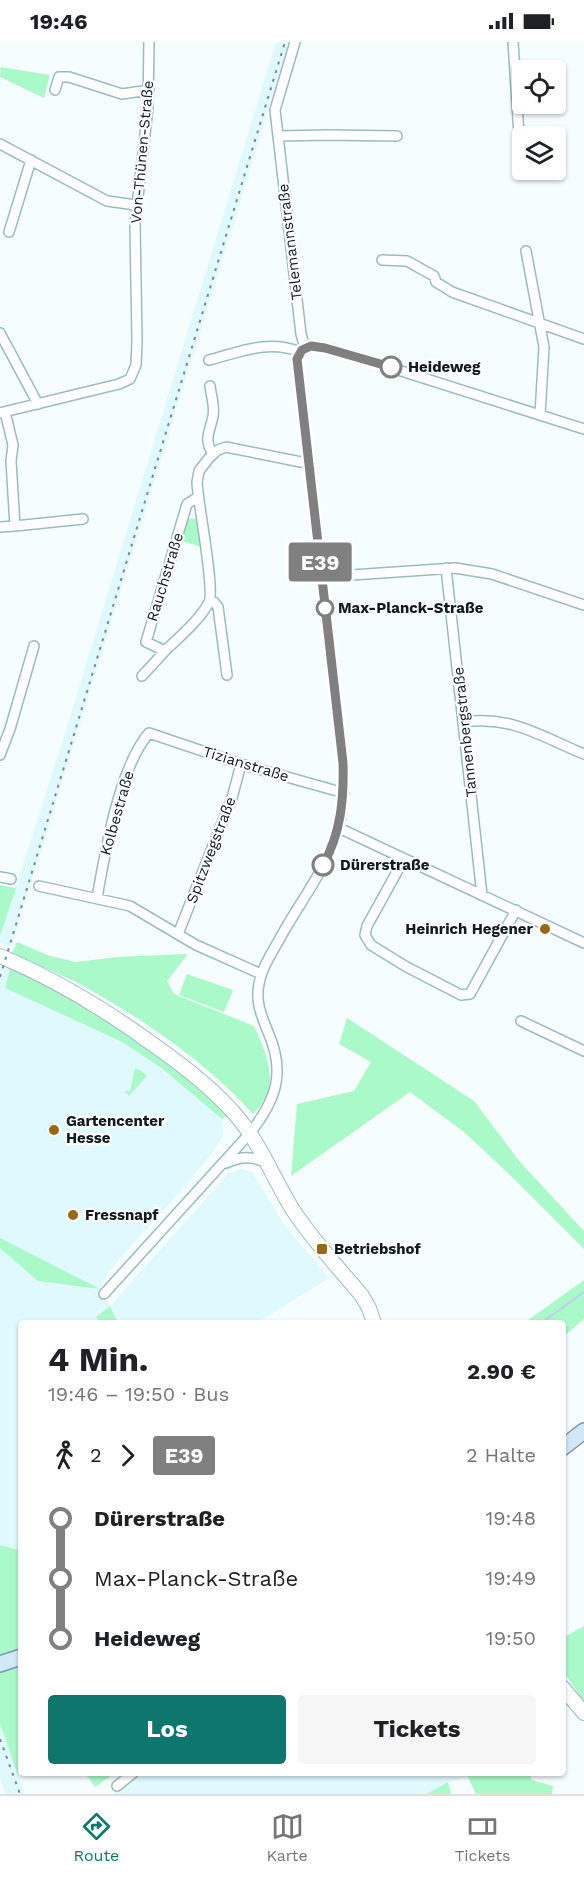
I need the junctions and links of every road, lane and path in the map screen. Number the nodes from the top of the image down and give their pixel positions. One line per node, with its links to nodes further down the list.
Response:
1 (149, 42): 5 (street, Von-Thünen-Straße)
2 (296, 42): 7 (street, Telemannstraße)
3 (513, 42): 6 (street)
4 (55, 90): 5 (street)
5 (149, 90): 11 (street, Von-Thünen-Straße)
6 (518, 126)
7 (278, 136): 8 (street); 18 (street, Telemannstraße)
8 (397, 136)
9 (0, 144): 10 (street)
10 (32, 160): 11 (street); 12 (street)
11 (136, 205): 21 (street, Von-Thünen-Straße)
12 (9, 232)
13 (526, 251): 15 (street)
14 (382, 260): 15 (street)
15 (540, 324): 17 (street); 23 (street)
16 (0, 333): 21 (street)
17 (584, 339)
18 (303, 350): 19 (street); 23 (street); 26 (street, Telemannstraße)
19 (209, 360)
20 (210, 386): 25 (street)
21 (38, 404): 22 (street)
22 (3, 413): 29 (street)
23 (540, 415): 24 (street)
24 (584, 429)
25 (213, 454): 26 (street); 27 (street, Rauchstraße)
26 (308, 462): 32 (street, Telemannstraße)
27 (198, 496): 33 (street, Rauchstraße); 36 (street, Rauchstraße)
28 (83, 519): 29 (street)
29 (15, 526): 30 (street)
30 (0, 527)
31 (446, 568): 32 (street); 34 (street); 39 (street, Tannenbergstraße)
32 (322, 577): 44 (street, Telemannstraße)
33 (210, 601): 36 (street); 37 (street, Rauchstraße)
34 (584, 605)
35 (34, 646): 42 (street)
36 (165, 651): 38 (street)
37 (227, 675)
38 (142, 676)
39 (464, 722): 41 (street); 50 (street, Tannenbergstraße)
40 (149, 733): 43 (street, Tizianstraße); 51 (street, Kolbestraße)
41 (584, 754)
42 (0, 755)
43 (242, 764): 44 (street, Tizianstraße); 53 (street, Spitzwegstraße)
44 (344, 793): 45 (street, Telemannstraße)
45 (339, 828): 46 (street); 56 (street, Telemannstraße)
46 (404, 859): 50 (street); 52 (street)
47 (0, 877): 48 (street)
48 (11, 879)
49 (39, 886): 51 (street)
50 (482, 895): 52 (street)
51 (98, 898): 53 (street)
52 (516, 910): 54 (street)
53 (177, 934): 56 (street)
54 (584, 943)
55 (0, 956): 59 (main road)
56 (261, 974): 59 (street)
57 (521, 1021): 58 (street)
58 (584, 1051)
59 (250, 1133): 60 (street); 61 (main road)
60 (223, 1164): 61 (street); 62 (street)
61 (270, 1165): 63 (main road)
62 (104, 1294)
63 (373, 1320)
64 (584, 1431): 65 (main road)
65 (566, 1445)
66 (18, 1658): 67 (main road)
67 (0, 1664)
68 (566, 1692): 69 (main road)
69 (584, 1713)
70 (129, 1776): 71 (street)
71 (117, 1786)

